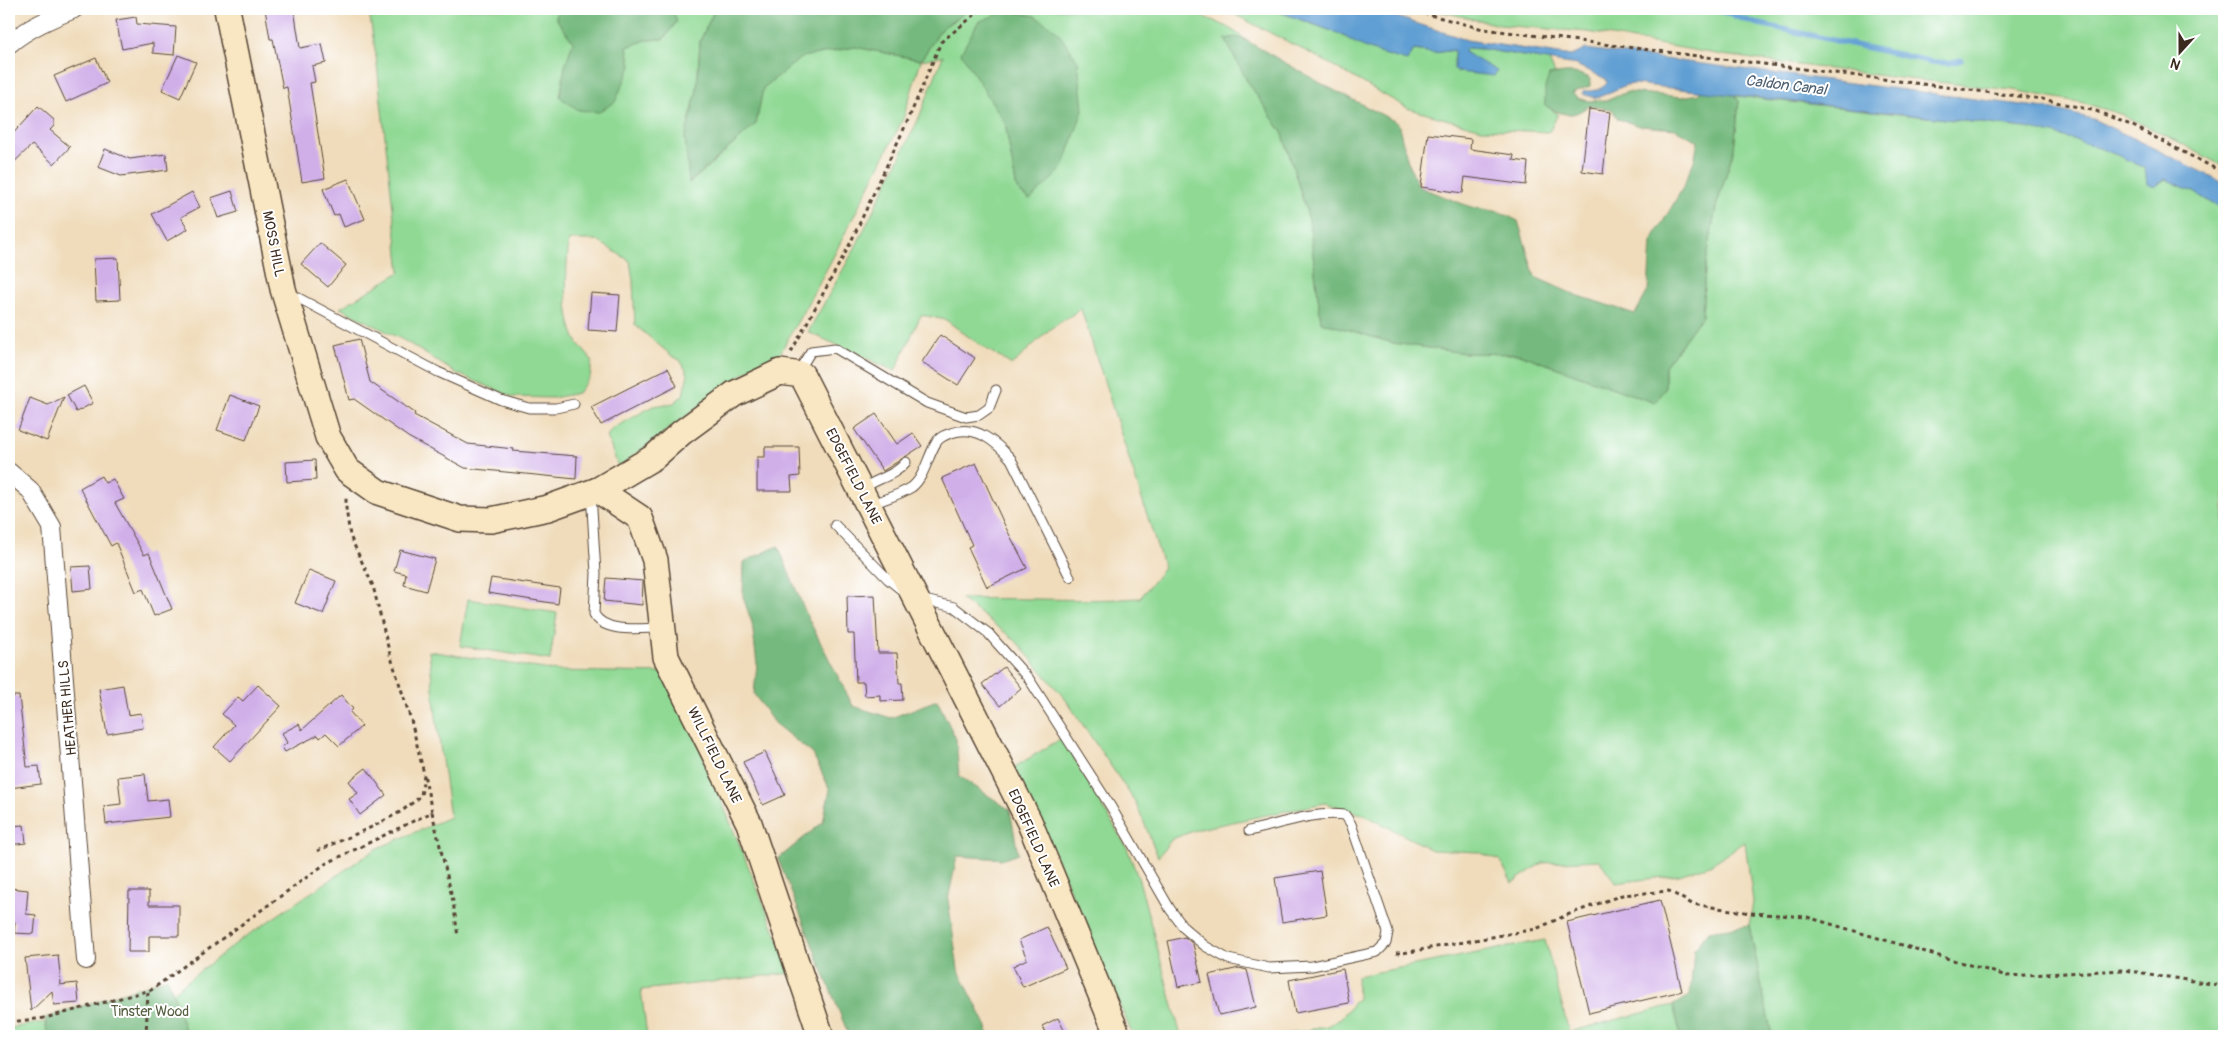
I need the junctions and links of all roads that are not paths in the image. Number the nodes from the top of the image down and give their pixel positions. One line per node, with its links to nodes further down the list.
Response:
1 (74, 9): 3 (street)
2 (227, 9): 4 (street, MOSS HILL)
3 (9, 44)
4 (283, 289): 7 (lane); 10 (street, MOSS HILL)
5 (788, 373): 6 (lane); 10 (street); 11 (street, EDGEFIELD LANE)
6 (996, 390)
7 (574, 404)
8 (906, 462): 11 (lane)
9 (9, 472): 17 (street, HEATHER HILLS)
10 (595, 491): 15 (street, WILLFIELD LANE); 15 (lane)
11 (865, 498): 13 (lane); 14 (street, EDGEFIELD LANE)
12 (835, 525): 14 (lane)
13 (1070, 577)
14 (916, 598): 16 (lane); 19 (street, EDGEFIELD LANE)
15 (663, 628): 18 (street, WILLFIELD LANE)
16 (1249, 831)
17 (86, 960)
18 (821, 1036)
19 (1118, 1036)

